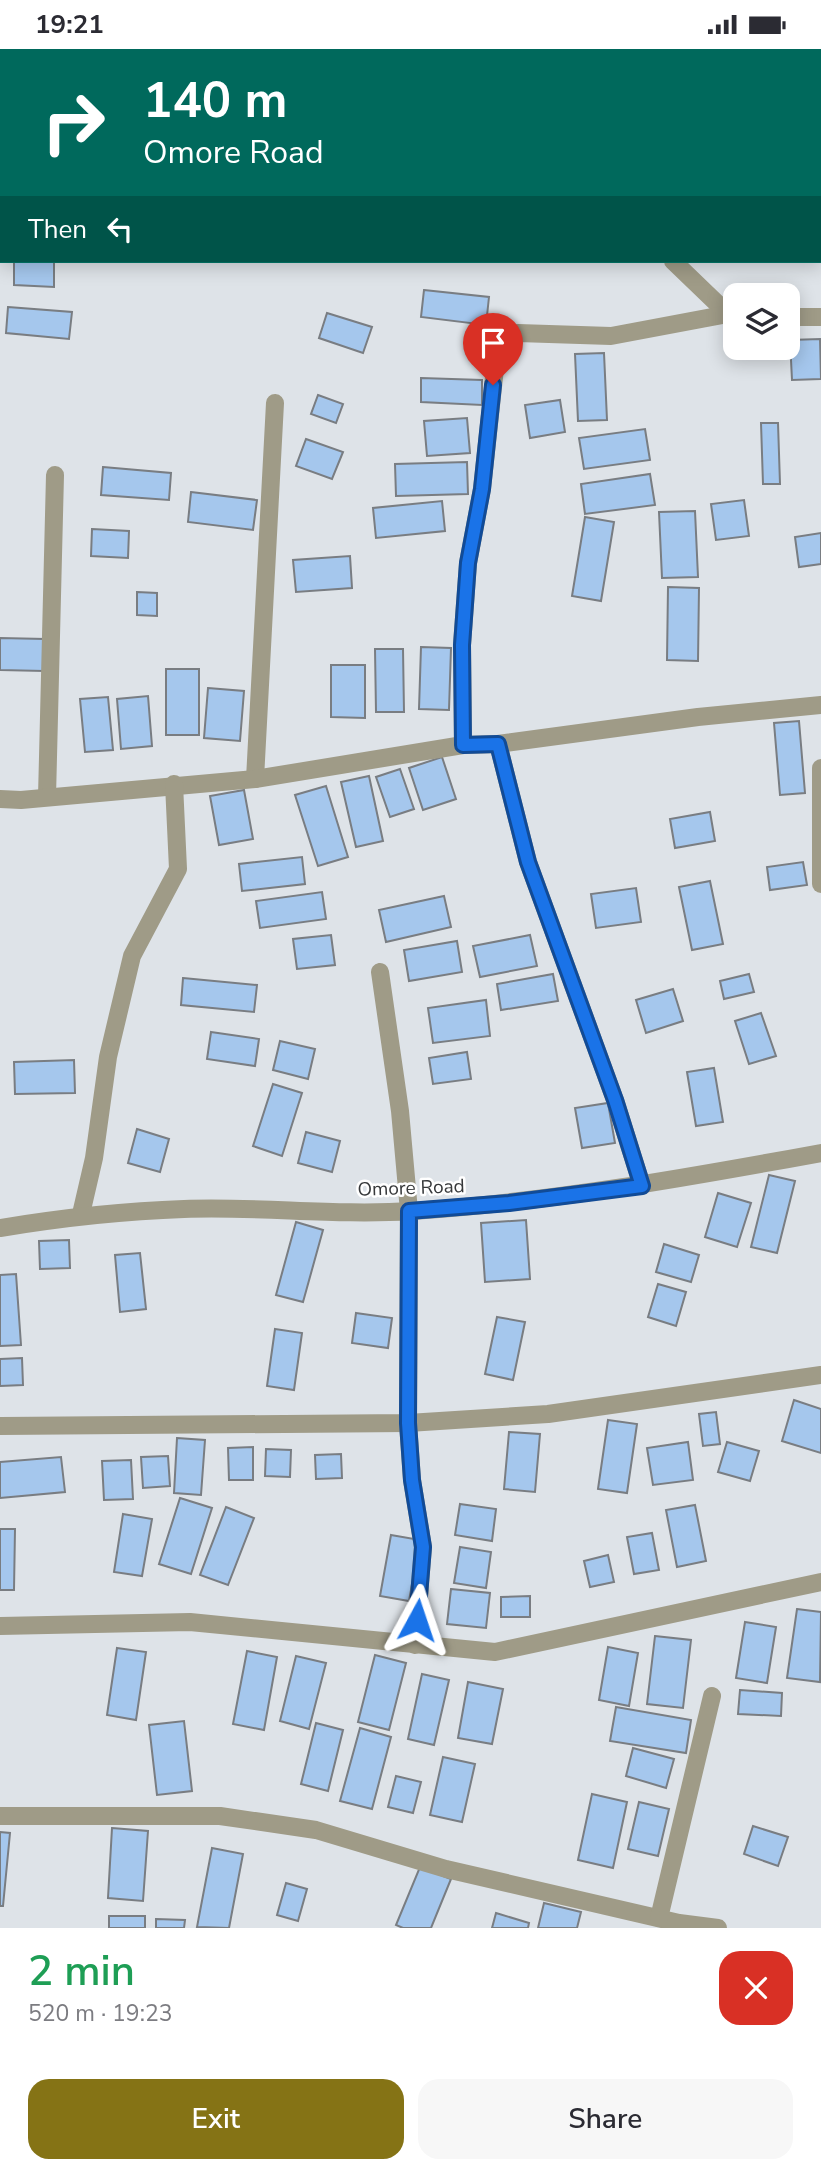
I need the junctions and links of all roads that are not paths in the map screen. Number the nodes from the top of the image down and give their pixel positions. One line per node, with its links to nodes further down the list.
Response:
1 (675, 263): 2 (street)
2 (723, 307)
3 (723, 315): 10 (street)
4 (800, 317): 5 (street)
5 (821, 317)
6 (275, 403): 12 (street)
7 (55, 475): 14 (street)
8 (821, 705): 9 (street)
9 (498, 744): 10 (street); 19 (street)
10 (463, 745): 12 (street)
11 (821, 768): 16 (street)
12 (255, 779): 13 (street)
13 (174, 784): 14 (street); 21 (street)
14 (47, 797): 15 (street)
15 (0, 799)
16 (821, 884)
17 (380, 972): 20 (street)
18 (821, 1153): 19 (street, Omore Road)
19 (642, 1186): 20 (street, Omore Road)
20 (409, 1211): 21 (street, Omore Road); 24 (street)
21 (80, 1214): 22 (street, Omore Road)
22 (0, 1228)
23 (821, 1375): 24 (street)
24 (408, 1423): 25 (street); 28 (street)
25 (0, 1426)
26 (821, 1582): 28 (street)
27 (0, 1626): 28 (street)
28 (415, 1644)
29 (712, 1696): 31 (street)
30 (0, 1816): 31 (street)
31 (659, 1918): 32 (street)
32 (718, 1928)

